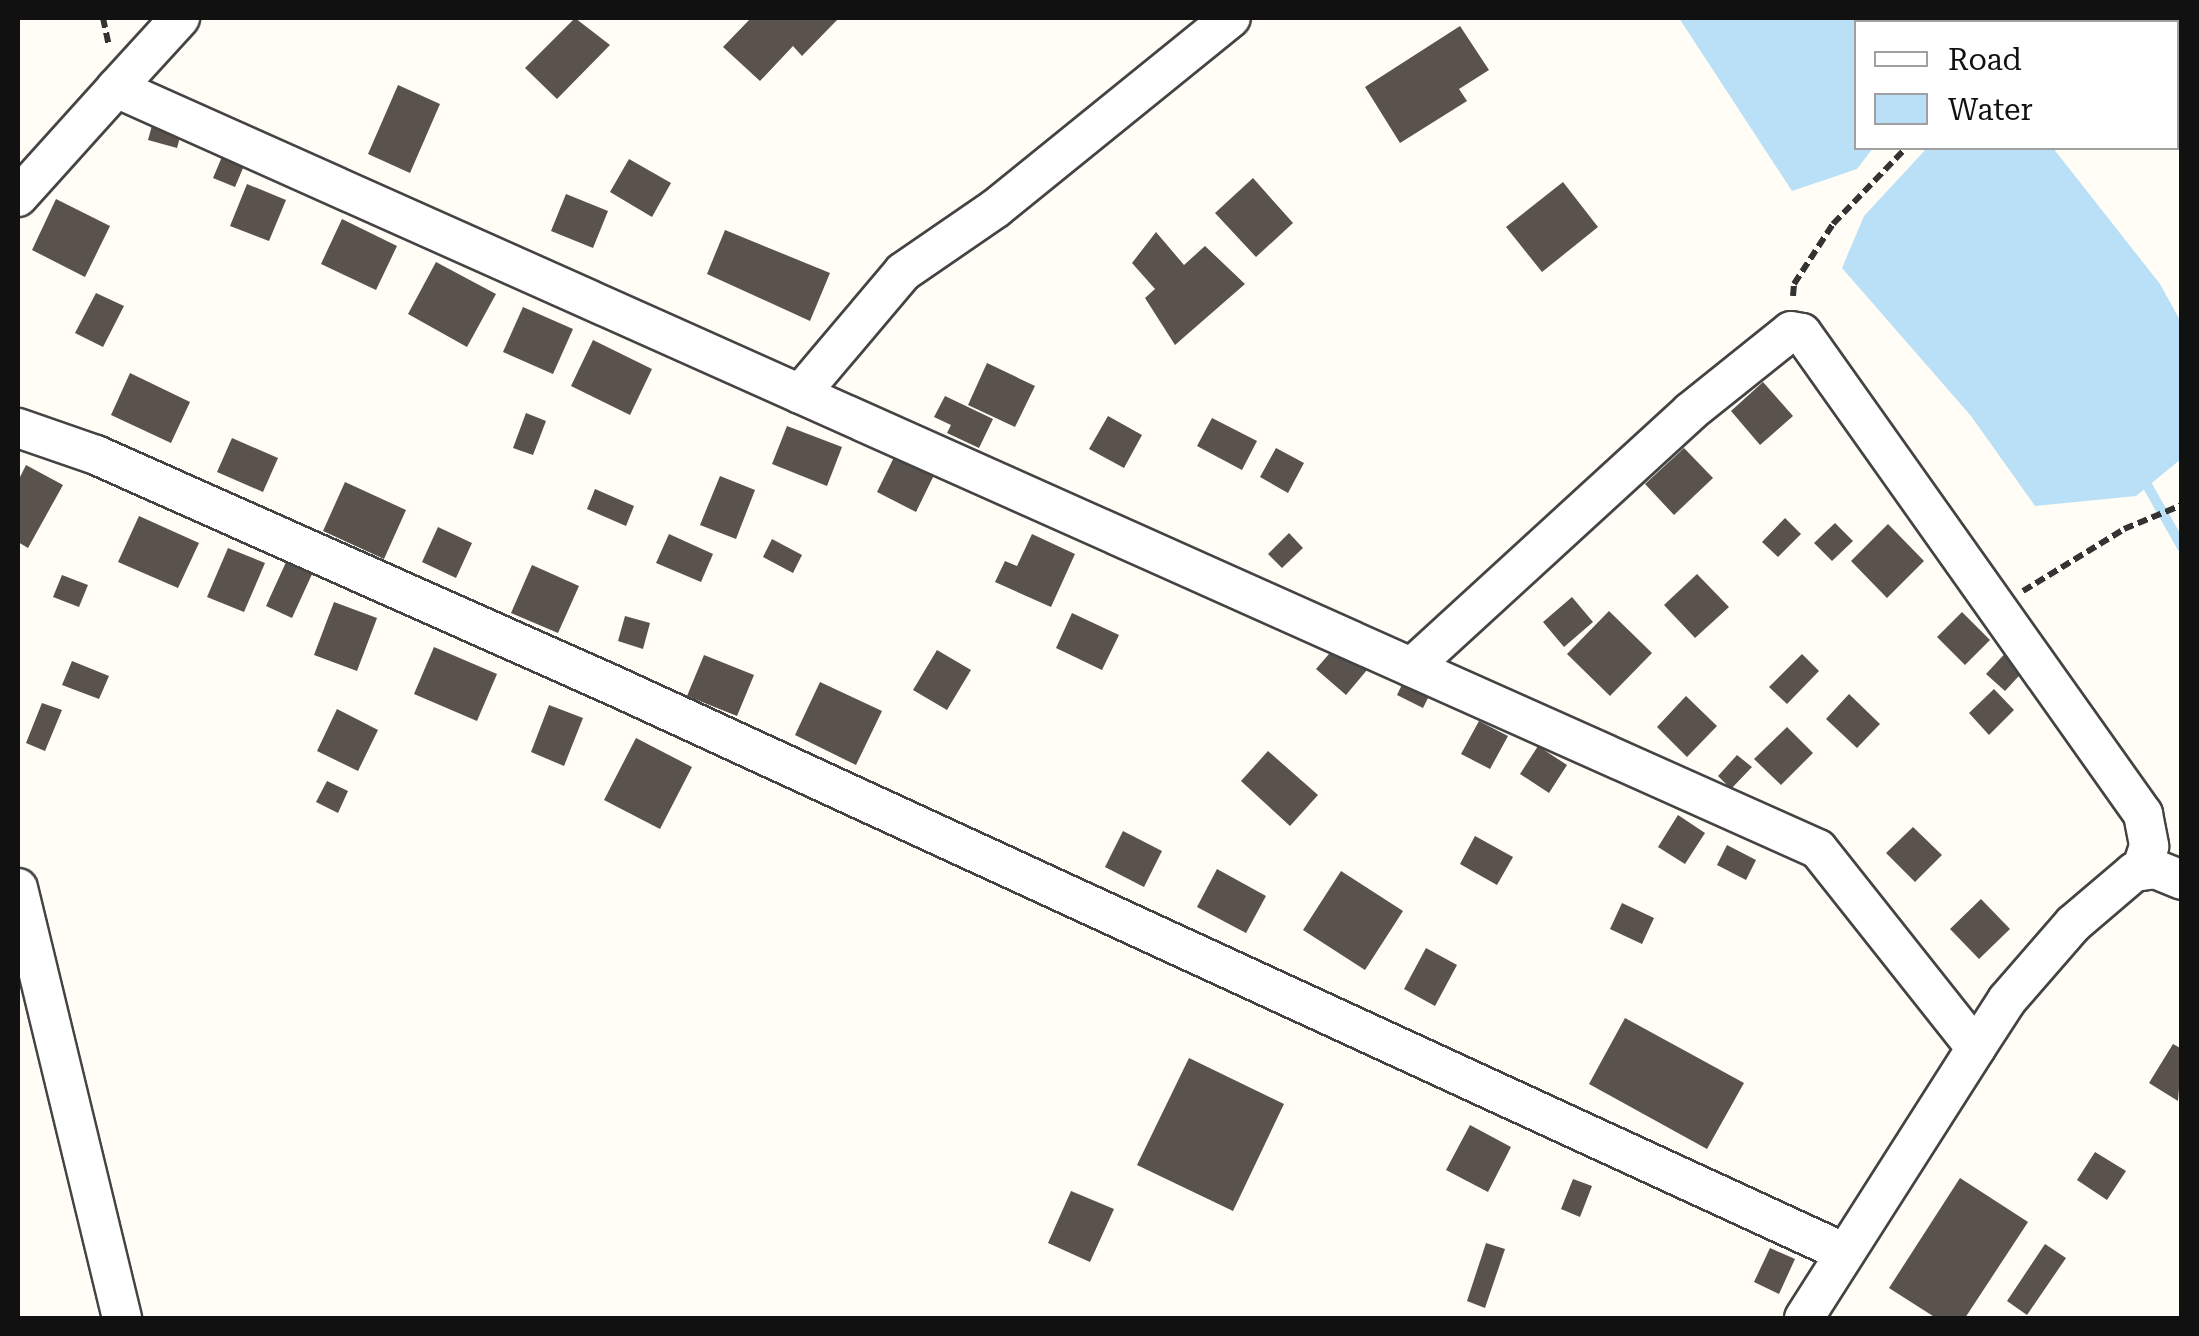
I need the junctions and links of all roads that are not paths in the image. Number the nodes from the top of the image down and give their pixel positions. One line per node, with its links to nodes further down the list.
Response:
1 (180, 18): 3 (street)
2 (1231, 18): 5 (street)
3 (116, 88): 4 (street); 5 (street)
4 (18, 197)
5 (800, 394): 7 (street)
6 (18, 428): 12 (street)
7 (1412, 667): 8 (street); 11 (street)
8 (2141, 872): 9 (street); 11 (street)
9 (2182, 880)
10 (18, 888): 13 (street)
11 (1976, 1048): 12 (street)
12 (1841, 1250): 14 (street)
13 (122, 1318)
14 (1804, 1318)

